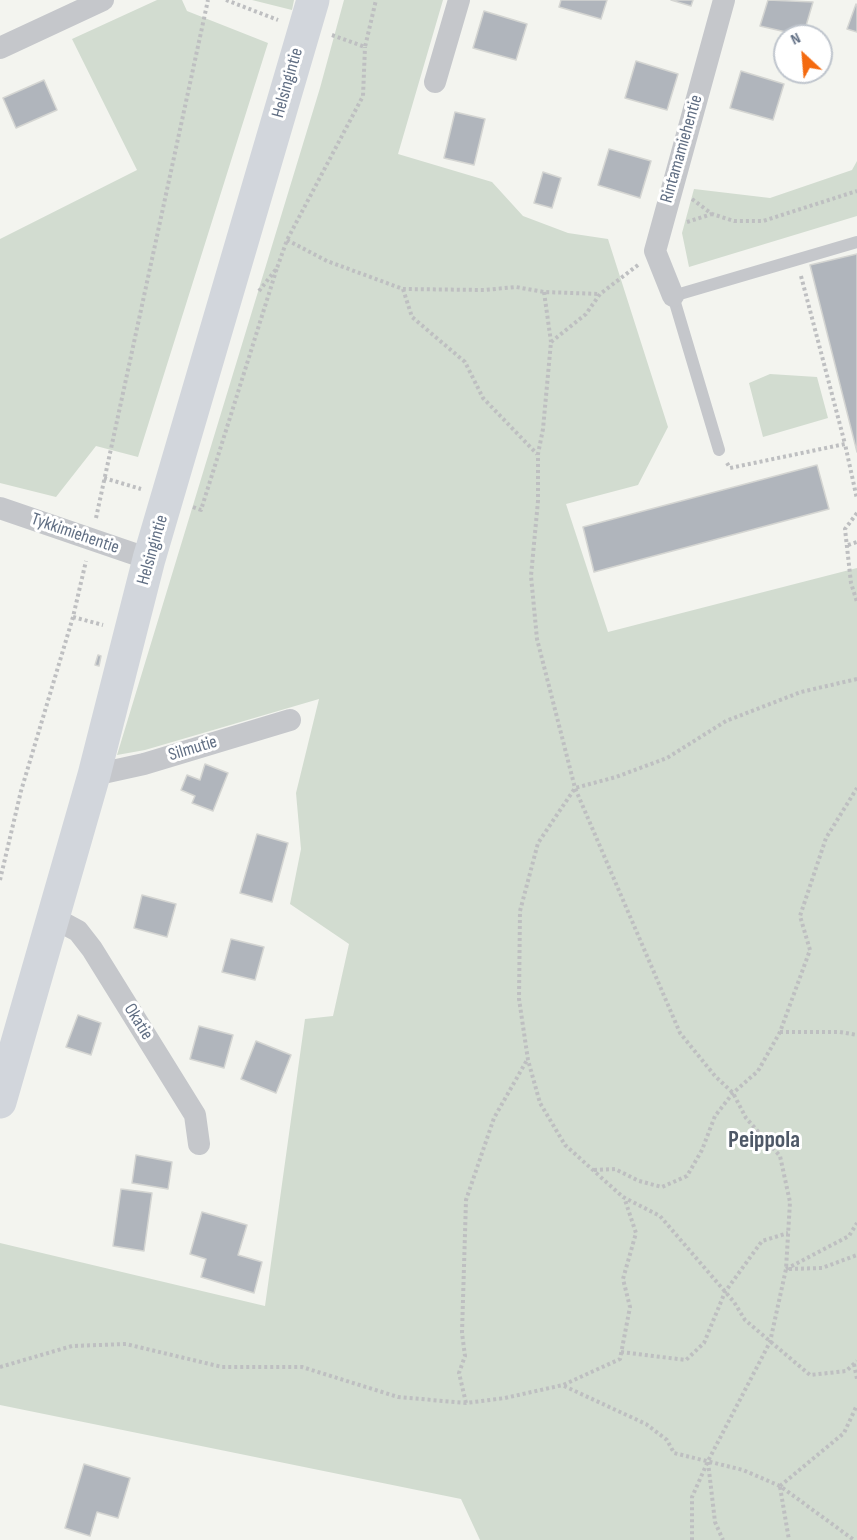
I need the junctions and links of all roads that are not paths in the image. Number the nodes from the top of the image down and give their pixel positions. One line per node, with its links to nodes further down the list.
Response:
1 (104, 0): 5 (street)
2 (313, 0): 12 (main road, Helsingintie)
3 (459, 0): 7 (street)
4 (724, 0): 9 (street, Rintamamiehentie)
5 (61, 9): 6 (street)
6 (0, 48)
7 (435, 82)
8 (857, 242): 9 (lane)
9 (673, 296): 10 (lane)
10 (719, 450)
11 (0, 508): 12 (street, Tykkimiehentie)
12 (150, 560): 14 (main road, Helsingintie)
13 (290, 720): 14 (street, Silmutie)
14 (94, 775): 15 (main road, Helsingintie)
15 (52, 917): 16 (main road, Helsingintie); 17 (street, Okatie)
16 (0, 1102)
17 (199, 1144)

